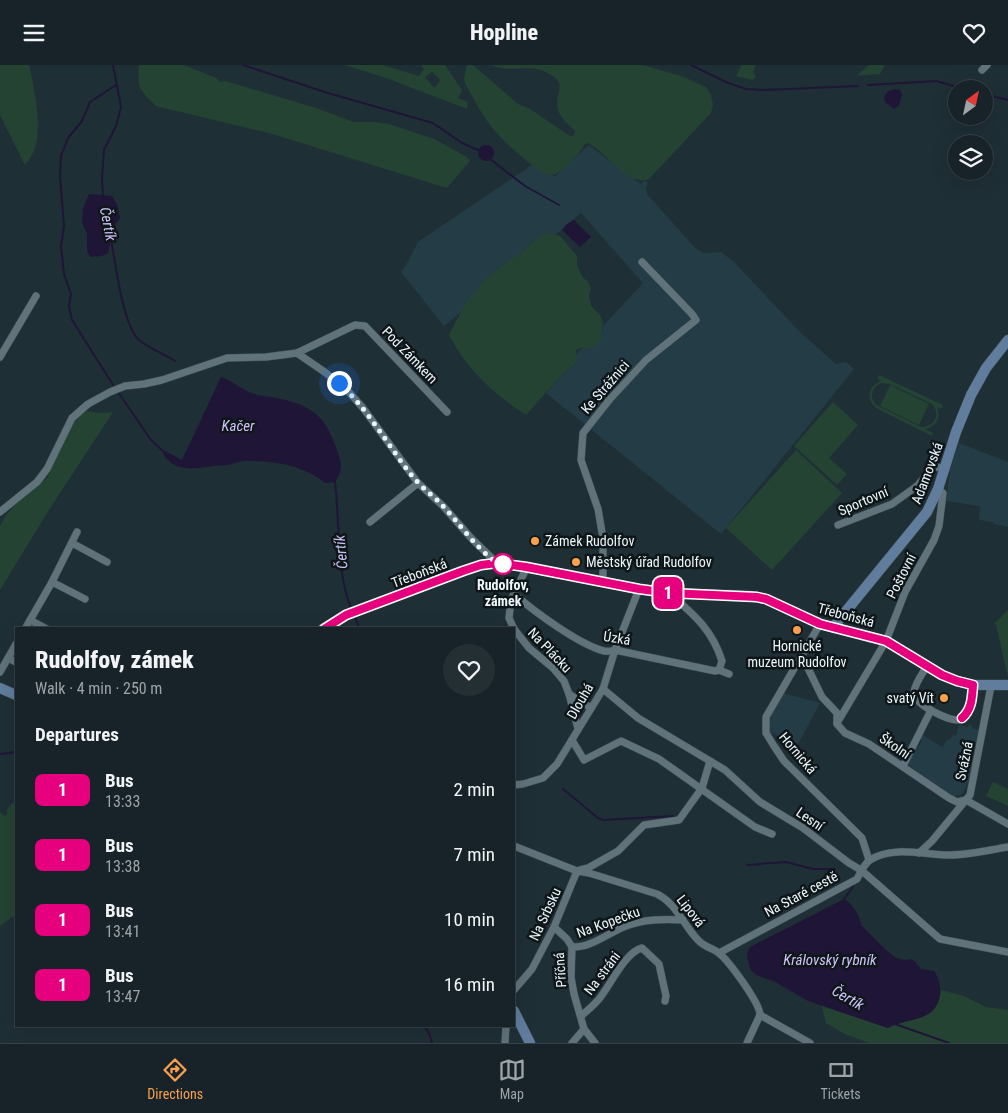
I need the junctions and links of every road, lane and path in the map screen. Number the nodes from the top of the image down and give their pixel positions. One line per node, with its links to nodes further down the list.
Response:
1 (642, 262): 18 (street, Ke Strážnici)
2 (36, 296): 5 (street)
3 (1008, 340): 7 (main road, Adamovská)
4 (297, 353): 6 (street, Pod Zámkem); 8 (street); 10 (street, Pod Zámkem)
5 (0, 357)
6 (447, 412)
7 (946, 468): 9 (main road, Adamovská); 12 (street, Sportovní)
8 (418, 483): 11 (street); 16 (street)
9 (941, 491): 30 (main road, Adamovská); 32 (street, Poštovní)
10 (2, 507)
11 (370, 522)
12 (838, 525)
13 (77, 532): 14 (street)
14 (72, 543): 15 (street); 19 (street)
15 (107, 562)
16 (497, 563): 17 (main road, Třeboňská); 28 (main road, Třeboňská)
17 (526, 567): 18 (main road, Třeboňská); 22 (street, Na Plácku)
18 (603, 581): 20 (main road, Třeboňská)
19 (52, 583): 23 (street); 24 (street)
20 (639, 589): 21 (main road, Třeboňská); 34 (street, Dlouhá)
21 (669, 593): 25 (main road, Třeboňská); 39 (street)
22 (514, 594): 29 (street, Na Plácku); 34 (street, Úzká)
23 (85, 599)
24 (30, 620): 26 (street); 27 (street)
25 (820, 624): 30 (main road, Třeboňská); 35 (street, Hornická)
26 (26, 627)
27 (43, 627)
28 (327, 627)
29 (513, 627)
30 (834, 628): 32 (main road, Třeboňská)
31 (515, 630): 47 (street, Na Plácku)
32 (886, 641): 38 (main road, Třeboňská); 51 (street, Poštovní)
33 (15, 646): 36 (street)
34 (615, 650): 39 (street, Úzká); 46 (street, Dlouhá)
35 (802, 656): 51 (street, Školní); 64 (street, Hornická)
36 (8, 658): 37 (street); 40 (street)
37 (15, 662)
38 (927, 666): 42 (main road, Třeboňská); 50 (street)
39 (719, 670): 41 (street, Úzká)
40 (0, 672)
41 (729, 674)
42 (973, 685): 44 (main road, Třeboňská); 50 (street)
43 (1008, 685): 44 (main road, Třeboňská)
44 (992, 686): 58 (street, Svážná)
45 (0, 688): 48 (main road)
46 (603, 689): 49 (street, Dlouhá); 54 (street, Lesní)
47 (569, 694): 49 (street, Na Plácku); 52 (street)
48 (15, 695)
49 (591, 708): 52 (street, Dlouhá)
50 (931, 710): 55 (street)
51 (837, 724): 55 (street, Školní)
52 (578, 729): 53 (street, Dlouhá)
53 (572, 740): 56 (street, Dlouhá); 57 (street, Dlouhá)
54 (710, 761): 57 (street); 65 (street, Lesní)
55 (903, 766): 58 (street, Školní)
56 (515, 785)
57 (702, 788): 60 (street); 66 (street)
58 (966, 800): 59 (street, Školní); 63 (street, Svážná)
59 (1008, 824)
60 (772, 834)
61 (515, 846): 66 (street, Lipová)
62 (1008, 847): 63 (street)
63 (919, 853): 64 (street)
64 (869, 860): 65 (street, Na Staré cestě)
65 (862, 870): 70 (street, Lesní); 71 (street, Na Staré cestě)
66 (578, 871): 67 (street, Lipová); 68 (street, Na Srbsku)
67 (683, 920): 69 (street, Na Kopečku); 71 (street, Lipová)
68 (554, 927): 69 (street, Příčná); 72 (street, Na Srbsku)
69 (572, 947): 76 (street, Příčná)
70 (1008, 952)
71 (720, 953): 75 (street, Lipová)
72 (515, 989)
73 (665, 1001): 76 (street, Na stráni)
74 (515, 1013): 80 (main road)
75 (760, 1015): 83 (street); 84 (street)
76 (581, 1016): 78 (street, Příčná)
77 (506, 1027): 79 (street)
78 (584, 1029): 81 (street); 82 (street, Příčná)
79 (504, 1043)
80 (530, 1043)
81 (572, 1043)
82 (595, 1043)
83 (747, 1043)
84 (810, 1043)

